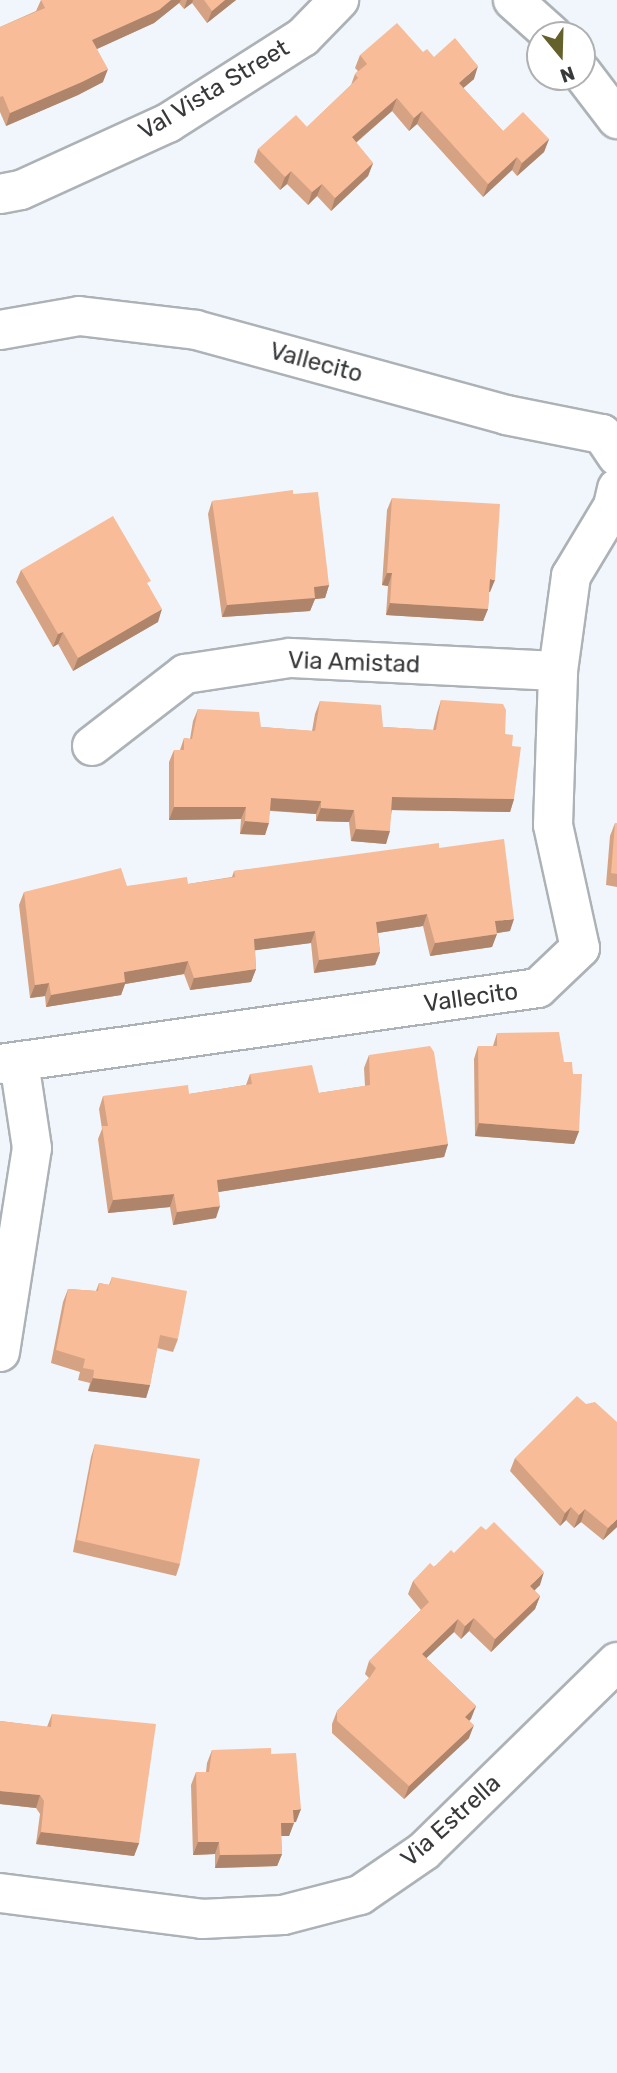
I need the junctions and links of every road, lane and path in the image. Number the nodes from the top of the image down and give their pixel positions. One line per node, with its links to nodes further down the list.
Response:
1 (339, 0): 6 (street, Val Vista Street)
2 (513, 0): 3 (street)
3 (536, 21)
4 (596, 91): 5 (street)
5 (617, 119)
6 (0, 194)
7 (0, 330): 8 (street, Vallecito)
8 (617, 456)
9 (617, 488): 10 (street, Vallecito)
10 (558, 671): 11 (street, Via Amistad); 12 (street, Vallecito)
11 (92, 746)
12 (10, 1063): 13 (street)
13 (0, 1352)
14 (617, 1662): 15 (street, Via Estrella)
15 (0, 1893)

